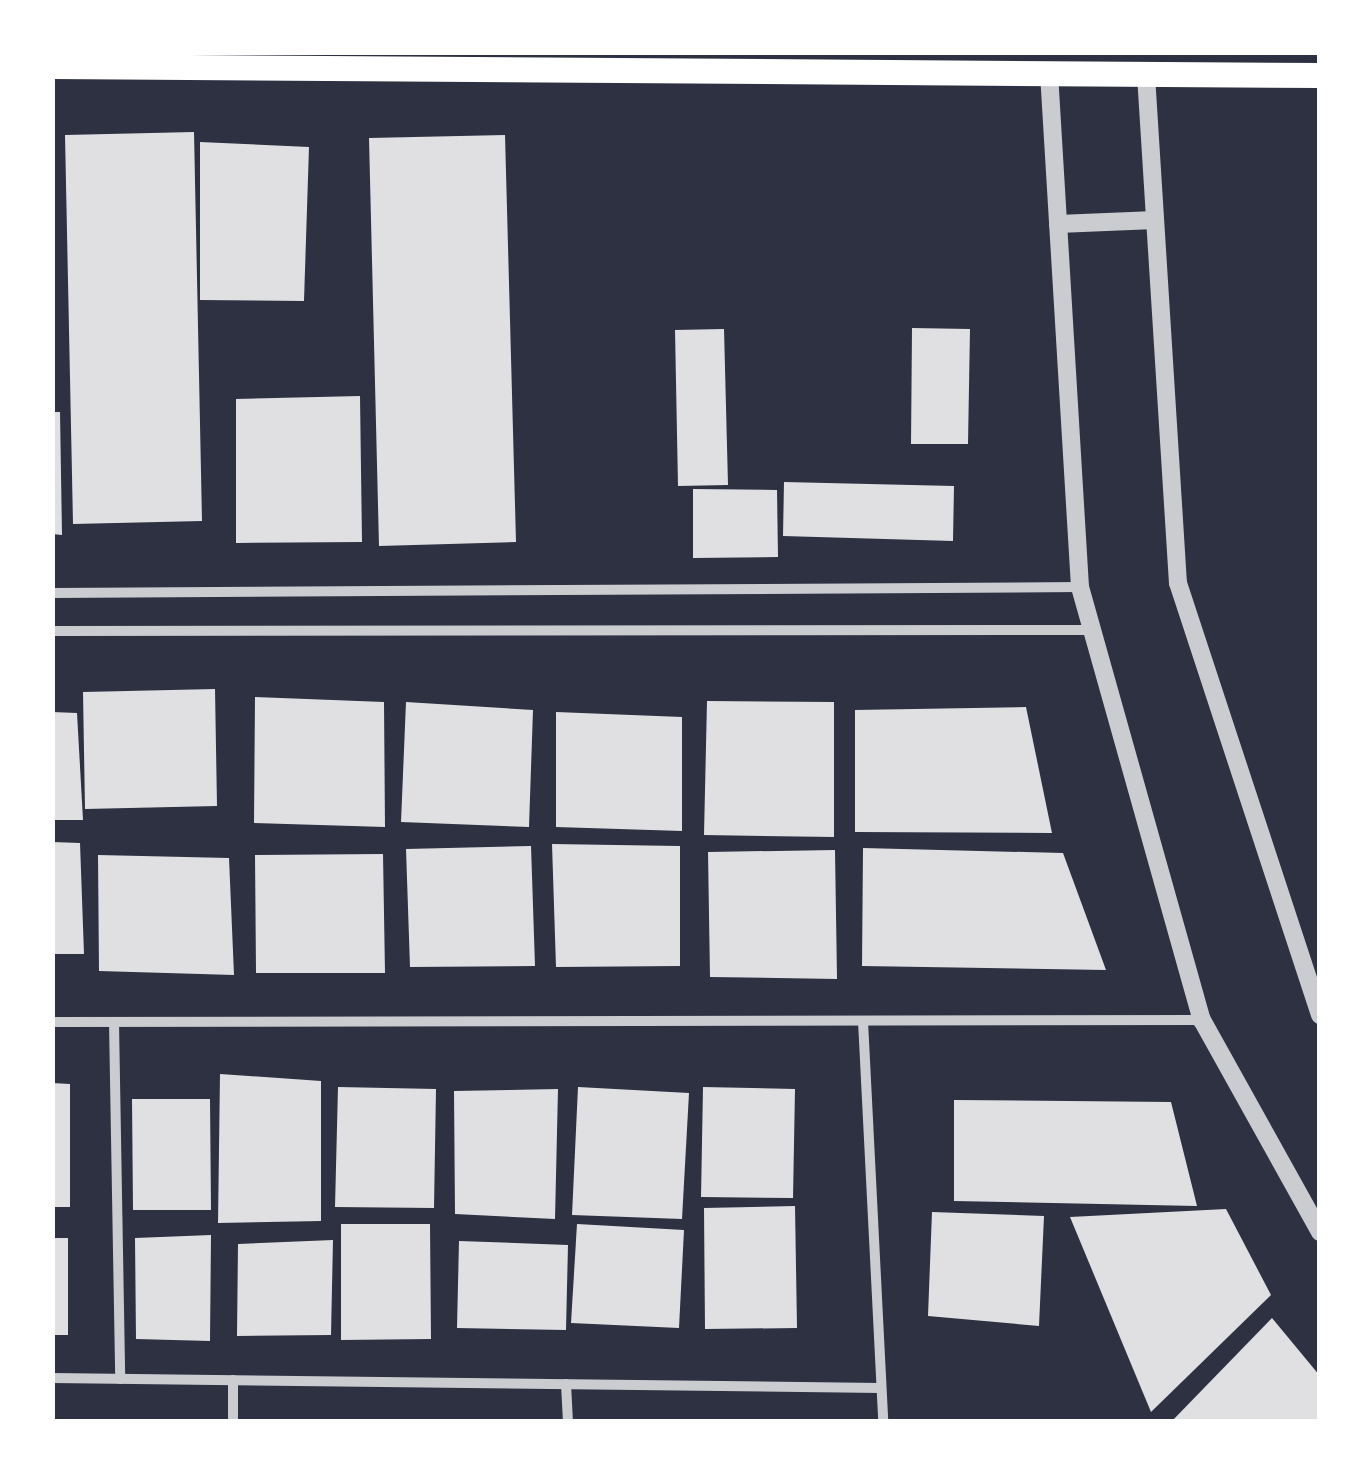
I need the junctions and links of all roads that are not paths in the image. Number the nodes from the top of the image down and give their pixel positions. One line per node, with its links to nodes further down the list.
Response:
1 (204, 52): 3 (main road)
2 (52, 66): 3 (main road)
3 (240, 67): 4 (main road)
4 (1049, 73): 5 (main road); 8 (street)
5 (1146, 75): 6 (main road); 7 (street)
6 (1320, 75)
7 (1156, 220): 8 (street); 13 (street)
8 (1058, 224): 9 (street)
9 (1080, 587): 10 (street); 11 (street)
10 (52, 593)
11 (1092, 630): 12 (street); 14 (street)
12 (52, 632)
13 (1320, 1014)
14 (1202, 1020): 15 (street); 18 (street)
15 (863, 1021): 17 (street); 23 (street)
16 (52, 1022): 17 (street)
17 (114, 1022): 20 (street)
18 (1320, 1232)
19 (52, 1378): 20 (street)
20 (120, 1379): 21 (street)
21 (233, 1380): 22 (street); 24 (street)
22 (566, 1384): 23 (street); 25 (street)
23 (881, 1388): 26 (street)
24 (233, 1422)
25 (568, 1422)
26 (883, 1422)

